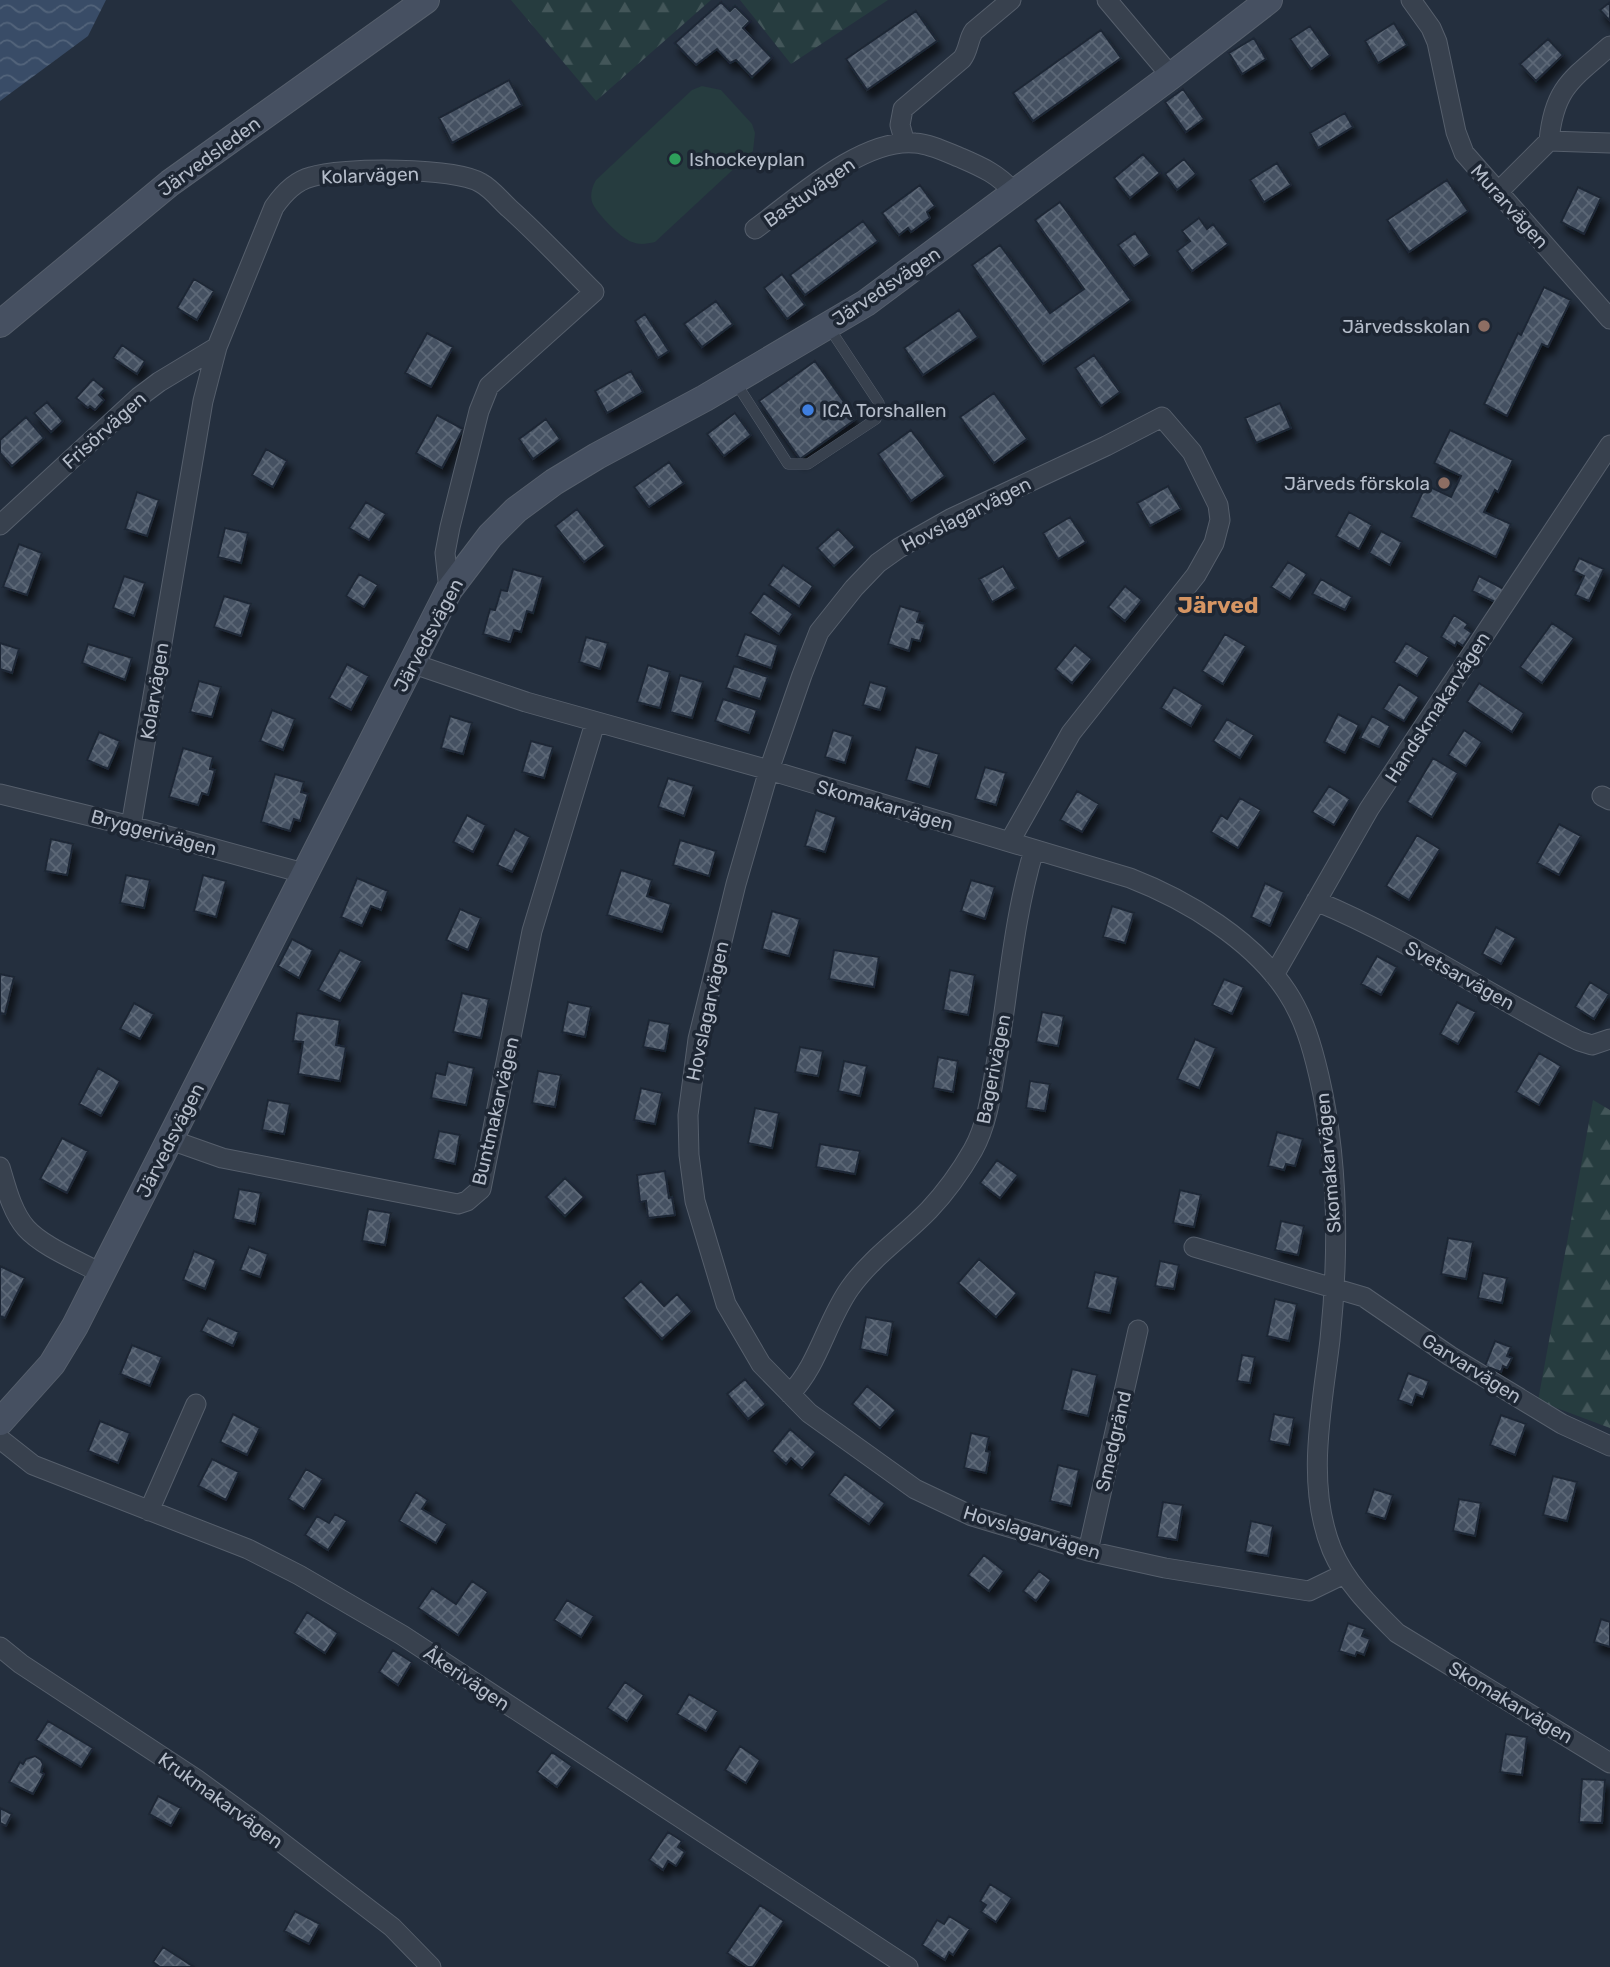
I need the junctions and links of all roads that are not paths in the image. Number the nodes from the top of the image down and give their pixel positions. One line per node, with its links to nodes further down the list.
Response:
1 (426, 0): 15 (street, Järvedsleden)
2 (1011, 0): 9 (street)
3 (1107, 0): 7 (street)
4 (1269, 0): 7 (street, Järvedsvägen)
5 (1411, 0): 11 (street, Murarvägen)
6 (1610, 46): 8 (street)
7 (1171, 76): 12 (street, Järvedsvägen)
8 (1549, 141): 10 (street); 11 (street)
9 (905, 143): 12 (street, Bastuvägen); 13 (street, Bastuvägen)
10 (1610, 143)
11 (1498, 192): 14 (street, Murarvägen)
12 (1014, 193): 16 (street, Järvedsvägen)
13 (755, 229)
14 (1610, 319)
15 (0, 324)
16 (828, 326): 18 (street, Järvedsvägen); 18 (lane)
17 (217, 347): 20 (street, Frisörvägen); 21 (street, Kolarvägen); 26 (street, Kolarvägen)
18 (734, 381): 21 (street, Järvedsvägen)
19 (1610, 445): 30 (street, Handskmakarvägen)
20 (0, 525)
21 (449, 590): 22 (street, Järvedsvägen)
22 (411, 663): 23 (street, Skomakarvägen); 29 (street, Järvedsvägen)
23 (595, 723): 24 (street, Skomakarvägen); 33 (street, Buntmakarvägen)
24 (769, 771): 27 (street, Skomakarvägen); 27 (street, Hovslagarvägen); 39 (street, Hovslagarvägen)
25 (0, 794): 26 (street, Bryggerivägen)
26 (131, 825): 29 (street, Bryggerivägen)
27 (1010, 841): 28 (street, Skomakarvägen)
28 (1034, 850): 31 (street, Skomakarvägen); 39 (street, Bagerivägen)
29 (307, 873): 33 (street, Järvedsvägen)
30 (1316, 901): 31 (street, Handskmakarvägen); 32 (street, Svetsarvägen)
31 (1274, 975): 37 (street, Skomakarvägen)
32 (1607, 1041)
33 (170, 1140): 36 (street, Järvedsvägen)
34 (0, 1167): 36 (street)
35 (1194, 1247): 37 (street, Garvarvägen)
36 (102, 1274): 41 (street, Järvedsvägen)
37 (1335, 1288): 43 (street, Garvarvägen); 46 (street, Skomakarvägen)
38 (1138, 1331): 45 (street, Smedgränd)
39 (790, 1394): 45 (street, Hovslagarvägen)
40 (196, 1404): 44 (street)
41 (0, 1422)
42 (0, 1439): 44 (street, Åkerivägen)
43 (1610, 1446)
44 (149, 1511): 50 (street, Åkerivägen)
45 (1088, 1551): 46 (street, Hovslagarvägen)
46 (1344, 1574): 48 (street, Skomakarvägen)
47 (0, 1647): 49 (street, Krukmakarvägen)
48 (1610, 1763)
49 (431, 1967)
50 (908, 1967)

